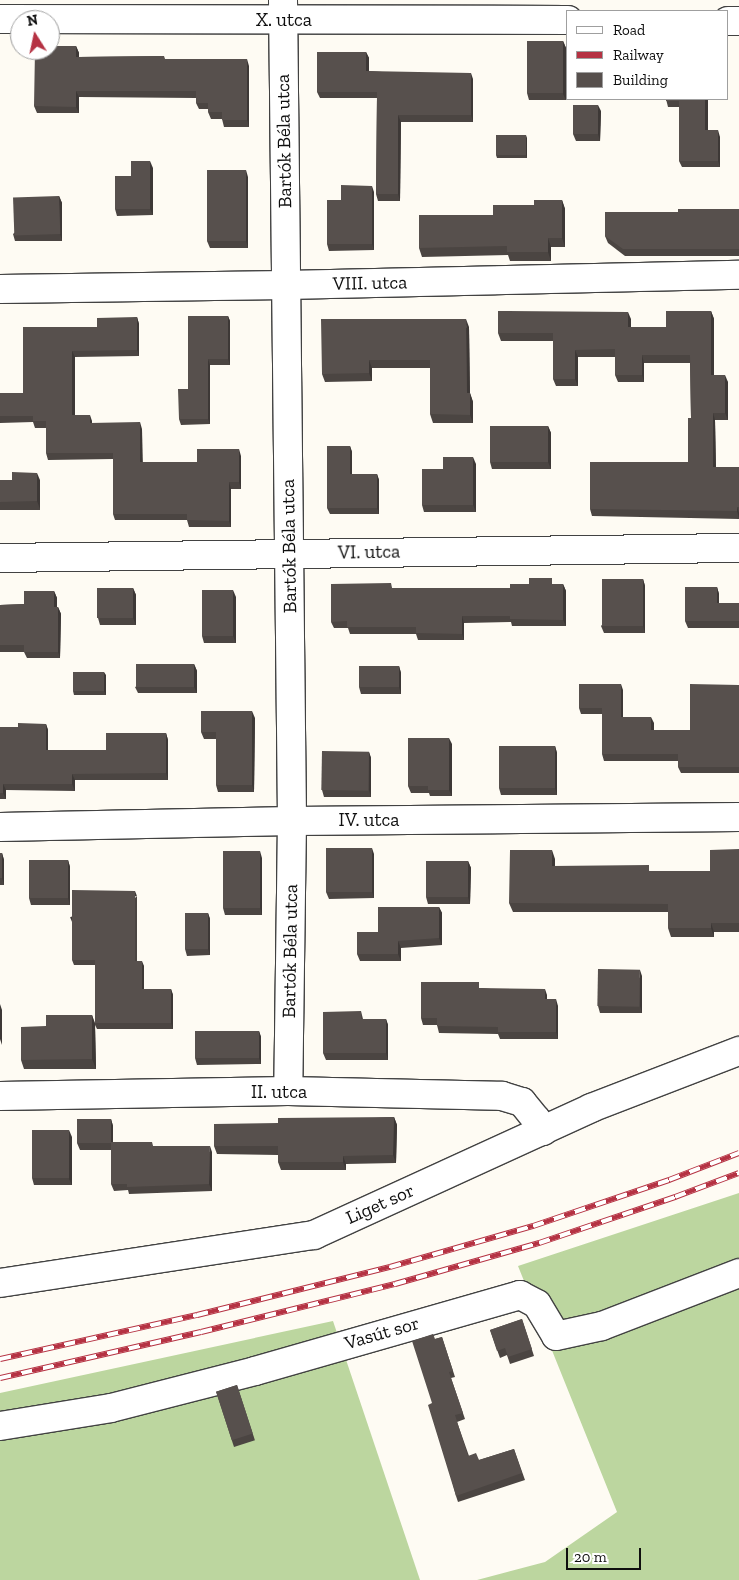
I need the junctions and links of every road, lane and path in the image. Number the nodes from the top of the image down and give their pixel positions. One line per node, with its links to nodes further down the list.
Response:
1 (283, 10): 2 (street, X. utca); 3 (street, X. utca); 5 (street, Bartók Béla utca)
2 (0, 19)
3 (566, 20)
4 (739, 275): 5 (street, VIII. utca)
5 (286, 285): 6 (street, VIII. utca); 8 (street, Bartók Béla utca)
6 (0, 289)
7 (739, 548): 8 (street, VI. utca)
8 (290, 552): 9 (street, VI. utca); 11 (street, Bartók Béla utca)
9 (0, 558)
10 (739, 817): 11 (street, IV. utca)
11 (292, 821): 12 (street, IV. utca); 14 (street, Bartók Béla utca)
12 (0, 827)
13 (739, 1051): 16 (street, Liget sor)
14 (288, 1091): 15 (street, II. utca); 16 (street, II. utca)
15 (0, 1096)
16 (543, 1131): 18 (street, Liget sor)
17 (739, 1273): 19 (street, Vasút sor)
18 (0, 1282)
19 (0, 1426)

